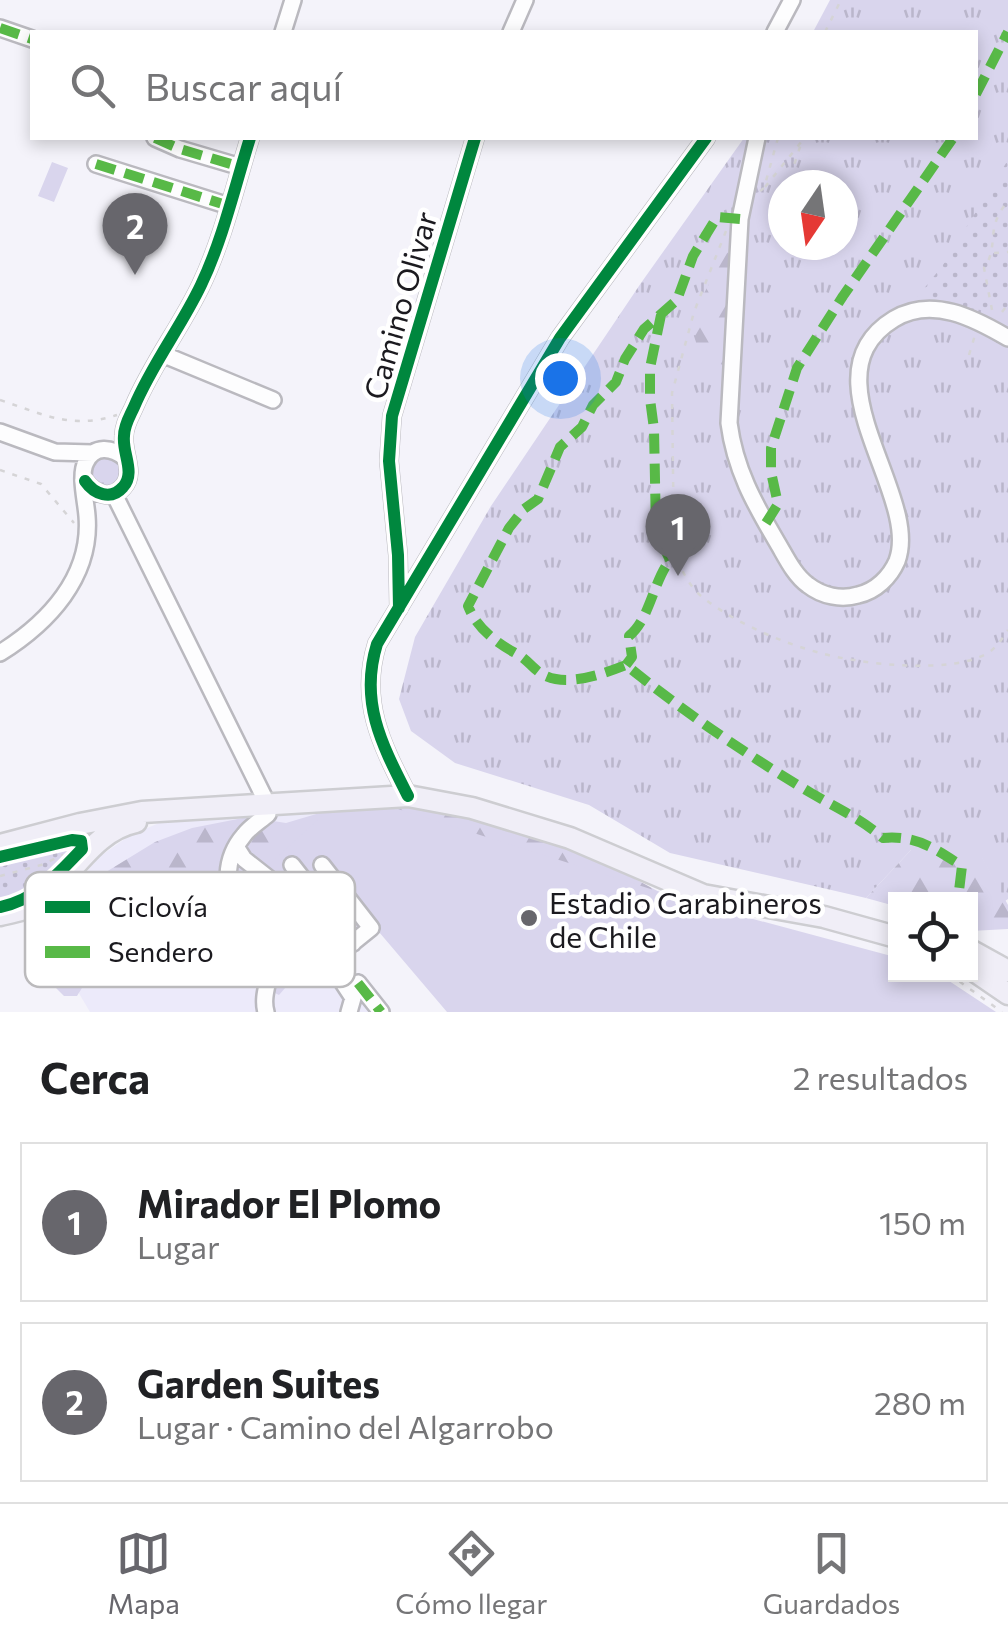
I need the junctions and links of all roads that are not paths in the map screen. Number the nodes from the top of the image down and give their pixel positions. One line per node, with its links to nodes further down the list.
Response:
1 (294, 0): 5 (street)
2 (525, 0): 6 (street)
3 (792, 0): 7 (street)
4 (0, 28): 8 (street)
5 (284, 30)
6 (512, 30)
7 (777, 30)
8 (30, 38)
9 (160, 140): 15 (street)
10 (249, 140): 15 (street)
11 (474, 140): 28 (street, Camino Olivar)
12 (705, 140): 28 (street)
13 (757, 140): 17 (street)
14 (96, 164): 16 (street)
15 (241, 167): 16 (street)
16 (229, 206): 18 (street)
17 (1008, 338)
18 (162, 354): 19 (street); 20 (street)
19 (274, 400)
20 (124, 430): 22 (street); 24 (street)
21 (0, 432): 23 (street)
22 (97, 451): 23 (street); 24 (street); 25 (street)
23 (55, 452): 25 (street)
24 (124, 458): 26 (street)
25 (84, 477): 26 (street); 27 (street)
26 (109, 494): 27 (street); 31 (street)
27 (88, 529): 29 (street)
28 (399, 608): 30 (street)
29 (0, 653)
30 (408, 796): 31 (main road); 45 (main road)
31 (267, 803): 32 (main road); 34 (street)
32 (207, 809): 33 (main road); 37 (main road)
33 (0, 846)
34 (237, 848): 38 (street); 39 (street)
35 (292, 865): 40 (street)
36 (322, 865): 41 (street)
37 (67, 872)
38 (228, 872)
39 (261, 872)
40 (297, 872)
41 (327, 872)
42 (25, 907): 44 (main road)
43 (355, 907): 48 (street)
44 (0, 915)
45 (824, 917): 46 (main road); 47 (main road)
46 (888, 925)
47 (888, 935)
48 (355, 942)
49 (978, 954): 50 (main road)
50 (1008, 971)
51 (978, 973): 55 (main road)
52 (358, 983): 58 (street)
53 (266, 987): 56 (street)
54 (346, 987): 57 (street)
55 (1008, 994)
56 (266, 1012)
57 (349, 1012)
58 (381, 1012)

